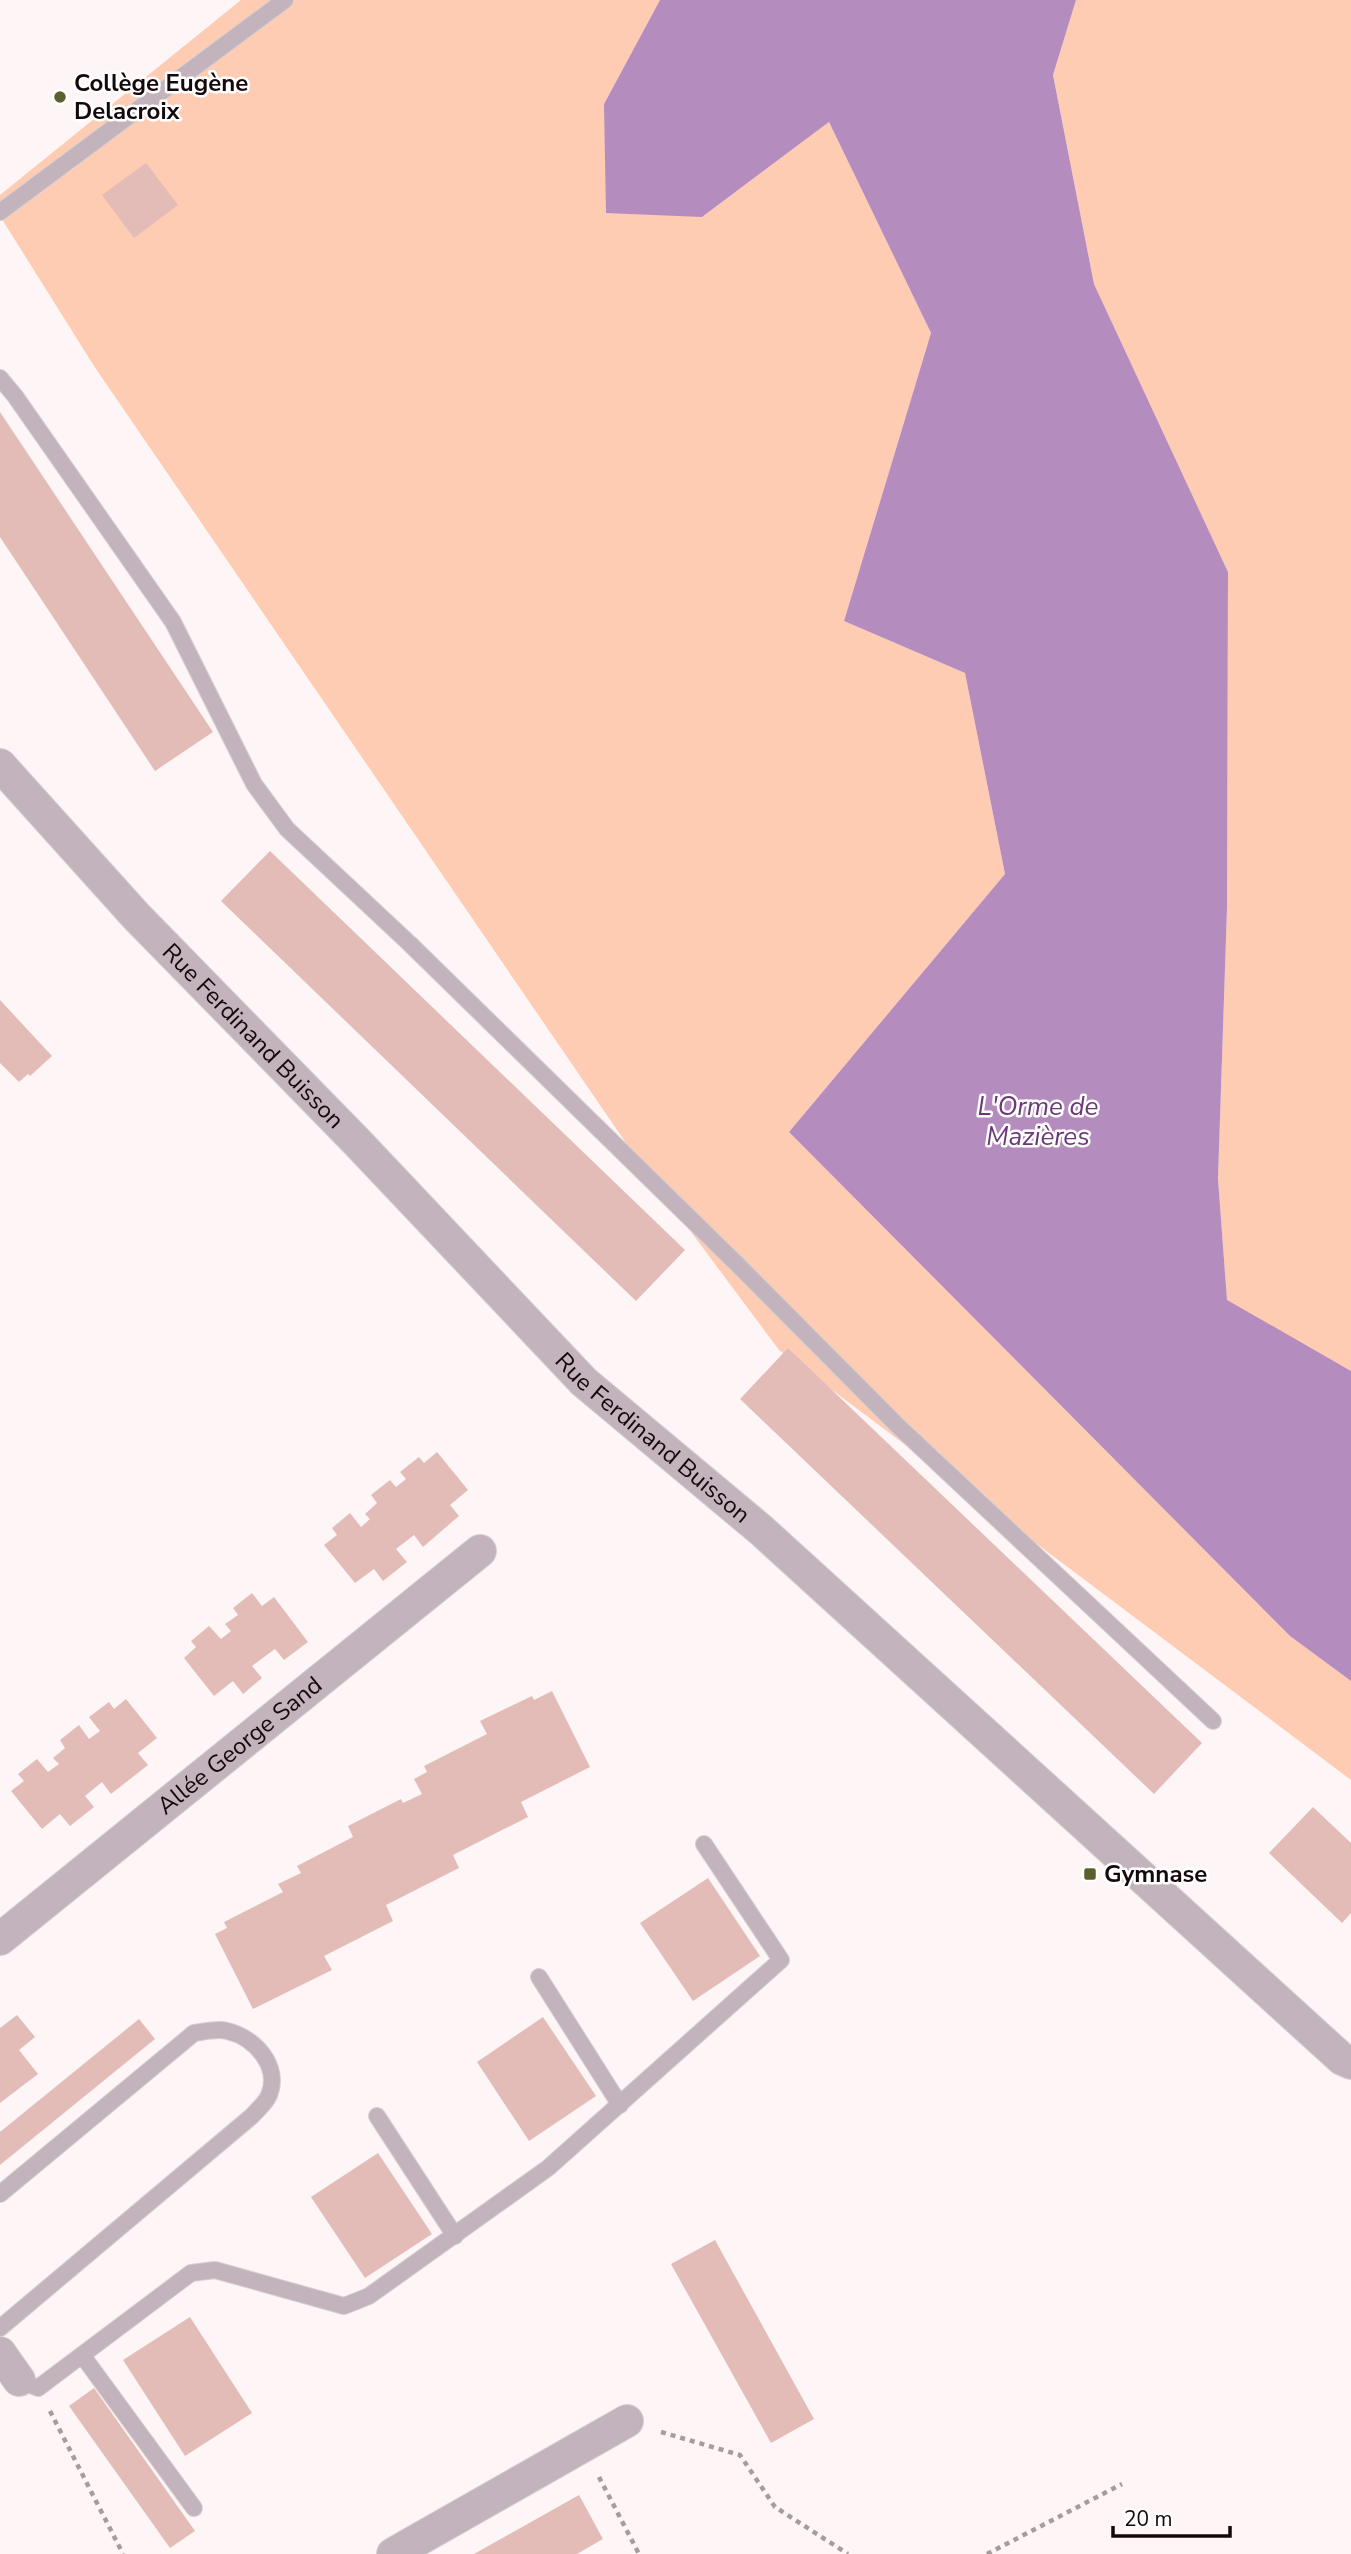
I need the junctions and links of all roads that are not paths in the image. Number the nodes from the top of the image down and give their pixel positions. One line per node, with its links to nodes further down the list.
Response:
1 (285, 0): 2 (lane)
2 (0, 212)
3 (0, 378): 6 (lane)
4 (0, 765): 10 (street, Rue Ferdinand Buisson)
5 (480, 1551): 8 (street, Allée George Sand)
6 (1213, 1721)
7 (704, 1844): 11 (lane)
8 (0, 1939)
9 (539, 1977): 11 (lane)
10 (1351, 2063)
11 (620, 2105): 14 (lane)
12 (377, 2116): 14 (lane)
13 (0, 2194): 15 (lane)
14 (455, 2236): 17 (lane)
15 (0, 2328)
16 (0, 2353): 18 (street)
17 (82, 2355): 18 (lane); 20 (lane)
18 (29, 2384)
19 (627, 2421): 21 (street)
20 (194, 2508)
21 (393, 2554)

